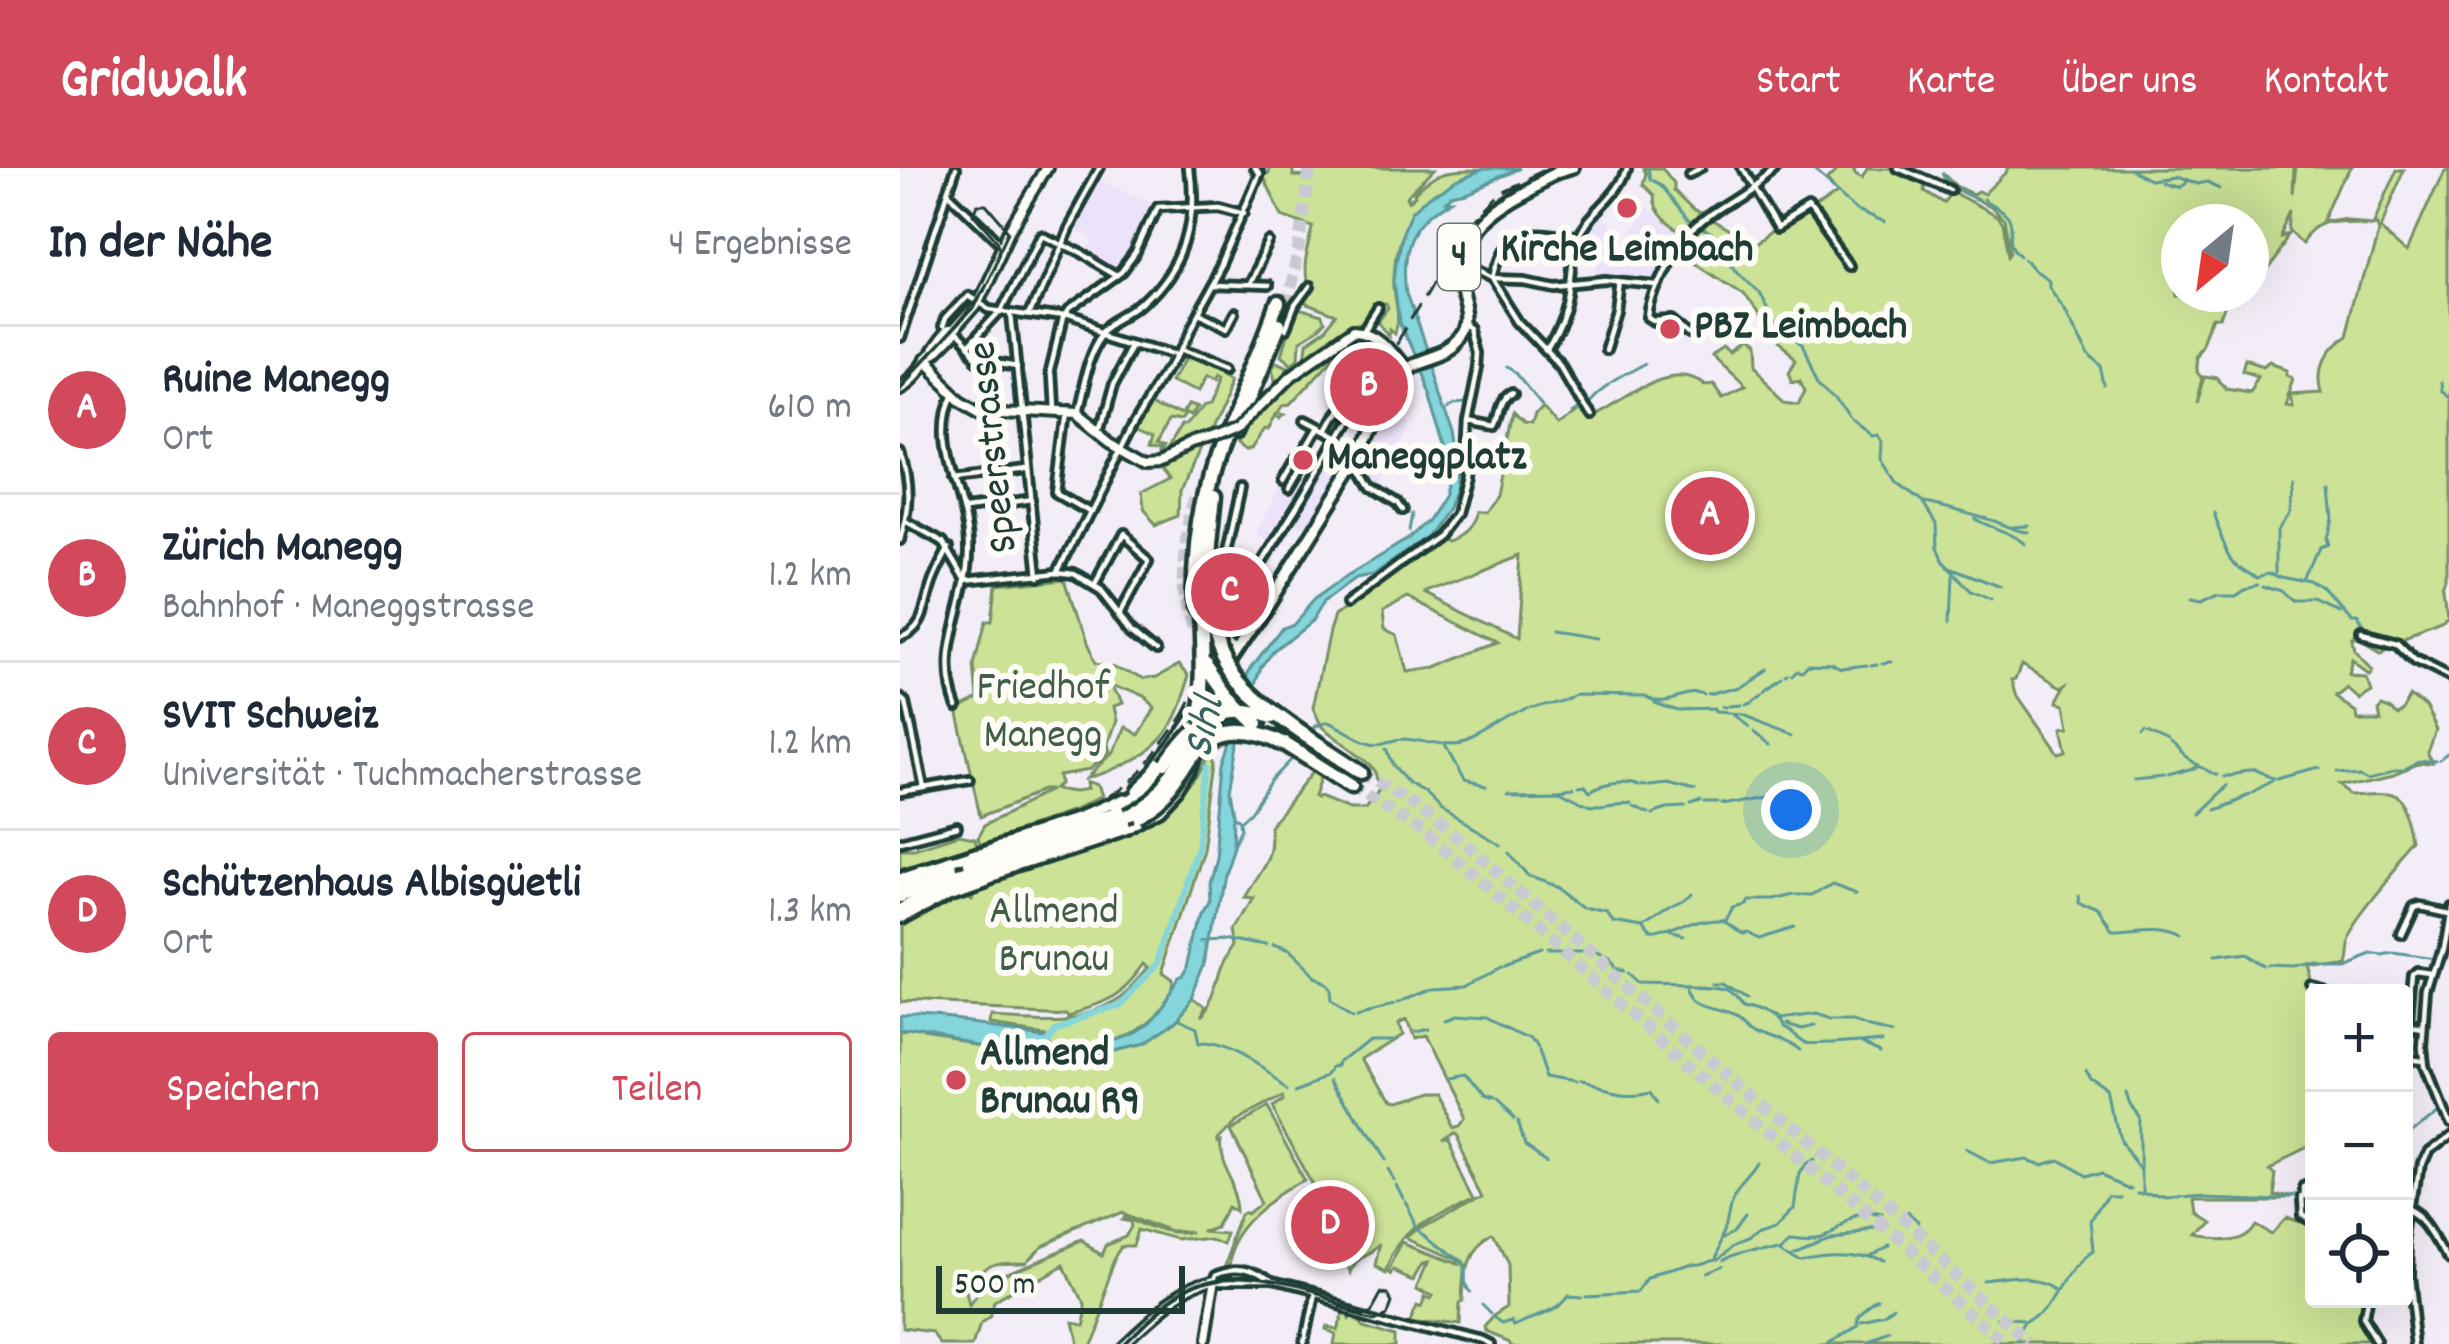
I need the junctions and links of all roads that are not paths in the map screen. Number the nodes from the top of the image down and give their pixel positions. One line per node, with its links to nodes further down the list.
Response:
1 (956, 168): 16 (street)
2 (1048, 168): 22 (main road)
3 (1099, 168): 20 (street)
4 (1190, 168): 17 (street)
5 (1575, 168): 12 (street)
6 (1628, 168): 19 (street)
7 (1700, 168): 13 (street)
8 (1741, 168): 14 (street)
9 (1777, 168): 14 (street)
10 (1898, 168): 15 (street)
11 (1257, 170): 18 (street)
12 (1559, 170): 23 (main road, 4)
13 (1688, 174)
14 (1750, 184): 24 (street); 31 (street)
15 (1950, 190)
16 (948, 192): 22 (street); 41 (street)
17 (1194, 208): 18 (street); 25 (street); 47 (street)
18 (1244, 213): 28 (street)
19 (1579, 236): 26 (street); 30 (street)
20 (1060, 242): 25 (street); 36 (street); 39 (street)
21 (1269, 242): 29 (street)
22 (1004, 246): 34 (main road)
23 (1458, 264): 26 (street); 43 (main road, 4)
24 (1849, 266)
25 (1120, 276): 42 (street)
26 (1492, 278): 30 (street); 52 (street)
27 (1620, 281): 30 (street); 31 (street); 53 (street)
28 (1209, 284): 29 (street); 38 (street)
29 (1248, 284): 32 (street)
30 (1571, 284): 52 (street)
31 (1657, 285): 48 (street)
32 (1267, 286)
33 (1309, 287): 44 (street)
34 (977, 302): 36 (street); 45 (main road)
35 (1378, 308): 46 (street)
36 (1001, 311): 37 (street); 51 (street)
37 (1012, 313): 39 (street); 56 (street, Speerstrasse)
38 (1193, 313): 40 (street); 54 (street)
39 (1029, 314): 42 (street)
40 (1234, 314)
41 (902, 318): 49 (street)
42 (1064, 319): 47 (street); 68 (street)
43 (1466, 327): 57 (main road, 4); 73 (street)
44 (1286, 329)
45 (947, 330): 51 (street); 55 (main road)
46 (1361, 330): 57 (main road); 78 (main road, bridge)
47 (1106, 332): 50 (street); 69 (street)
48 (1690, 334)
49 (900, 338)
50 (1134, 341): 54 (street); 75 (street)
51 (967, 348): 56 (street)
52 (1547, 349): 70 (street)
53 (1604, 349)
54 (1175, 352): 58 (street); 78 (street)
55 (922, 362): 60 (main road); 61 (main road)
56 (1018, 366): 67 (street, Speerstrasse)
57 (1407, 366): 81 (main road)
58 (1228, 369)
59 (1372, 376): 71 (street)
60 (901, 382)
61 (955, 390): 66 (main road); 83 (street)
62 (1241, 394): 87 (highway); 97 (highway); 97 (highway)
63 (1511, 394): 73 (street)
64 (1332, 401): 65 (street)
65 (1336, 410): 71 (street); 74 (street)
66 (993, 411): 67 (main road); 76 (street)
67 (1022, 412): 68 (main road); 82 (street, Speerstrasse)
68 (1051, 412): 69 (main road)
69 (1072, 413): 75 (main road); 91 (street)
70 (1589, 415)
71 (1349, 417): 77 (street)
72 (1305, 420): 74 (street)
73 (1468, 421): 100 (street)
74 (1322, 429): 77 (street); 80 (street)
75 (1099, 431): 78 (main road)
76 (997, 439)
77 (1336, 439): 81 (street); 101 (street)
78 (1123, 447): 91 (street)
79 (900, 453): 92 (street)
80 (1300, 458): 84 (street); 86 (street)
81 (1356, 463): 90 (street); 107 (main road)
82 (1028, 469): 83 (street); 88 (street, Speerstrasse)
83 (954, 479): 89 (street)
84 (1283, 481)
85 (1240, 488): 101 (street)
86 (1289, 489)
87 (1198, 492)
88 (1032, 501): 89 (street); 96 (street, Speerstrasse)
89 (965, 510): 98 (street)
90 (1403, 510)
91 (1090, 511): 95 (street)
92 (904, 517): 93 (street); 94 (street)
93 (900, 540)
94 (949, 548): 98 (street); 105 (street)
95 (1060, 571): 96 (street); 99 (street)
96 (1039, 575): 98 (street)
97 (1201, 575): 114 (highway, bridge); 121 (highway, bridge)
98 (966, 580): 111 (street)
99 (1095, 582): 102 (street); 102 (street)
100 (1346, 604)
101 (1237, 606): 107 (street)
102 (1120, 613): 106 (street)
103 (1193, 632): 115 (highway, bridge)
104 (2361, 635): 109 (street)
105 (900, 637)
106 (1156, 648)
107 (1238, 650): 108 (main road)
108 (1231, 663): 112 (main road); 113 (main road)
109 (2449, 680)
110 (900, 698): 119 (street)
111 (957, 707)
112 (1200, 708): 113 (main road); 125 (main road)
113 (1211, 716): 127 (main road)
114 (1300, 732): 116 (highway); 121 (highway, bridge)
115 (1283, 744): 118 (highway); 121 (highway, bridge)
116 (1361, 772)
117 (970, 780): 119 (street)
118 (1352, 786)
119 (924, 788): 120 (street)
120 (900, 792)
121 (1121, 816): 123 (highway); 123 (highway)
122 (957, 826): 124 (street)
123 (1064, 836): 125 (highway); 126 (highway); 127 (highway)
124 (900, 841)
125 (1007, 842): 129 (main road)
126 (975, 861): 128 (highway); 129 (highway)
127 (990, 870): 128 (highway); 129 (highway)
128 (954, 872): 129 (highway)
129 (901, 895)
130 (2447, 907): 131 (street); 132 (street)
131 (2401, 934)
132 (2432, 975): 133 (street); 133 (street)
133 (2425, 1025): 135 (street)
134 (2413, 1054): 135 (street)
135 (2425, 1057): 136 (street)
136 (2449, 1121)
137 (2448, 1136): 141 (street)
138 (2305, 1190): 139 (street)
139 (2301, 1200): 140 (street); 143 (street)
140 (2305, 1200)
141 (2410, 1200)
142 (2413, 1210): 144 (street)
143 (2305, 1220)
144 (2449, 1254)
145 (1214, 1279): 146 (street); 146 (street); 147 (main road); 149 (main road)
146 (1272, 1286): 148 (street)
147 (1194, 1287): 149 (main road); 152 (main road)
148 (1312, 1295): 154 (street); 155 (street)
149 (1210, 1299): 153 (main road)
150 (2365, 1308): 156 (street)
151 (2410, 1308): 157 (street)
152 (1117, 1344)
153 (1203, 1344)
154 (1302, 1344)
155 (1491, 1344)
156 (2377, 1344)
157 (2414, 1344)

